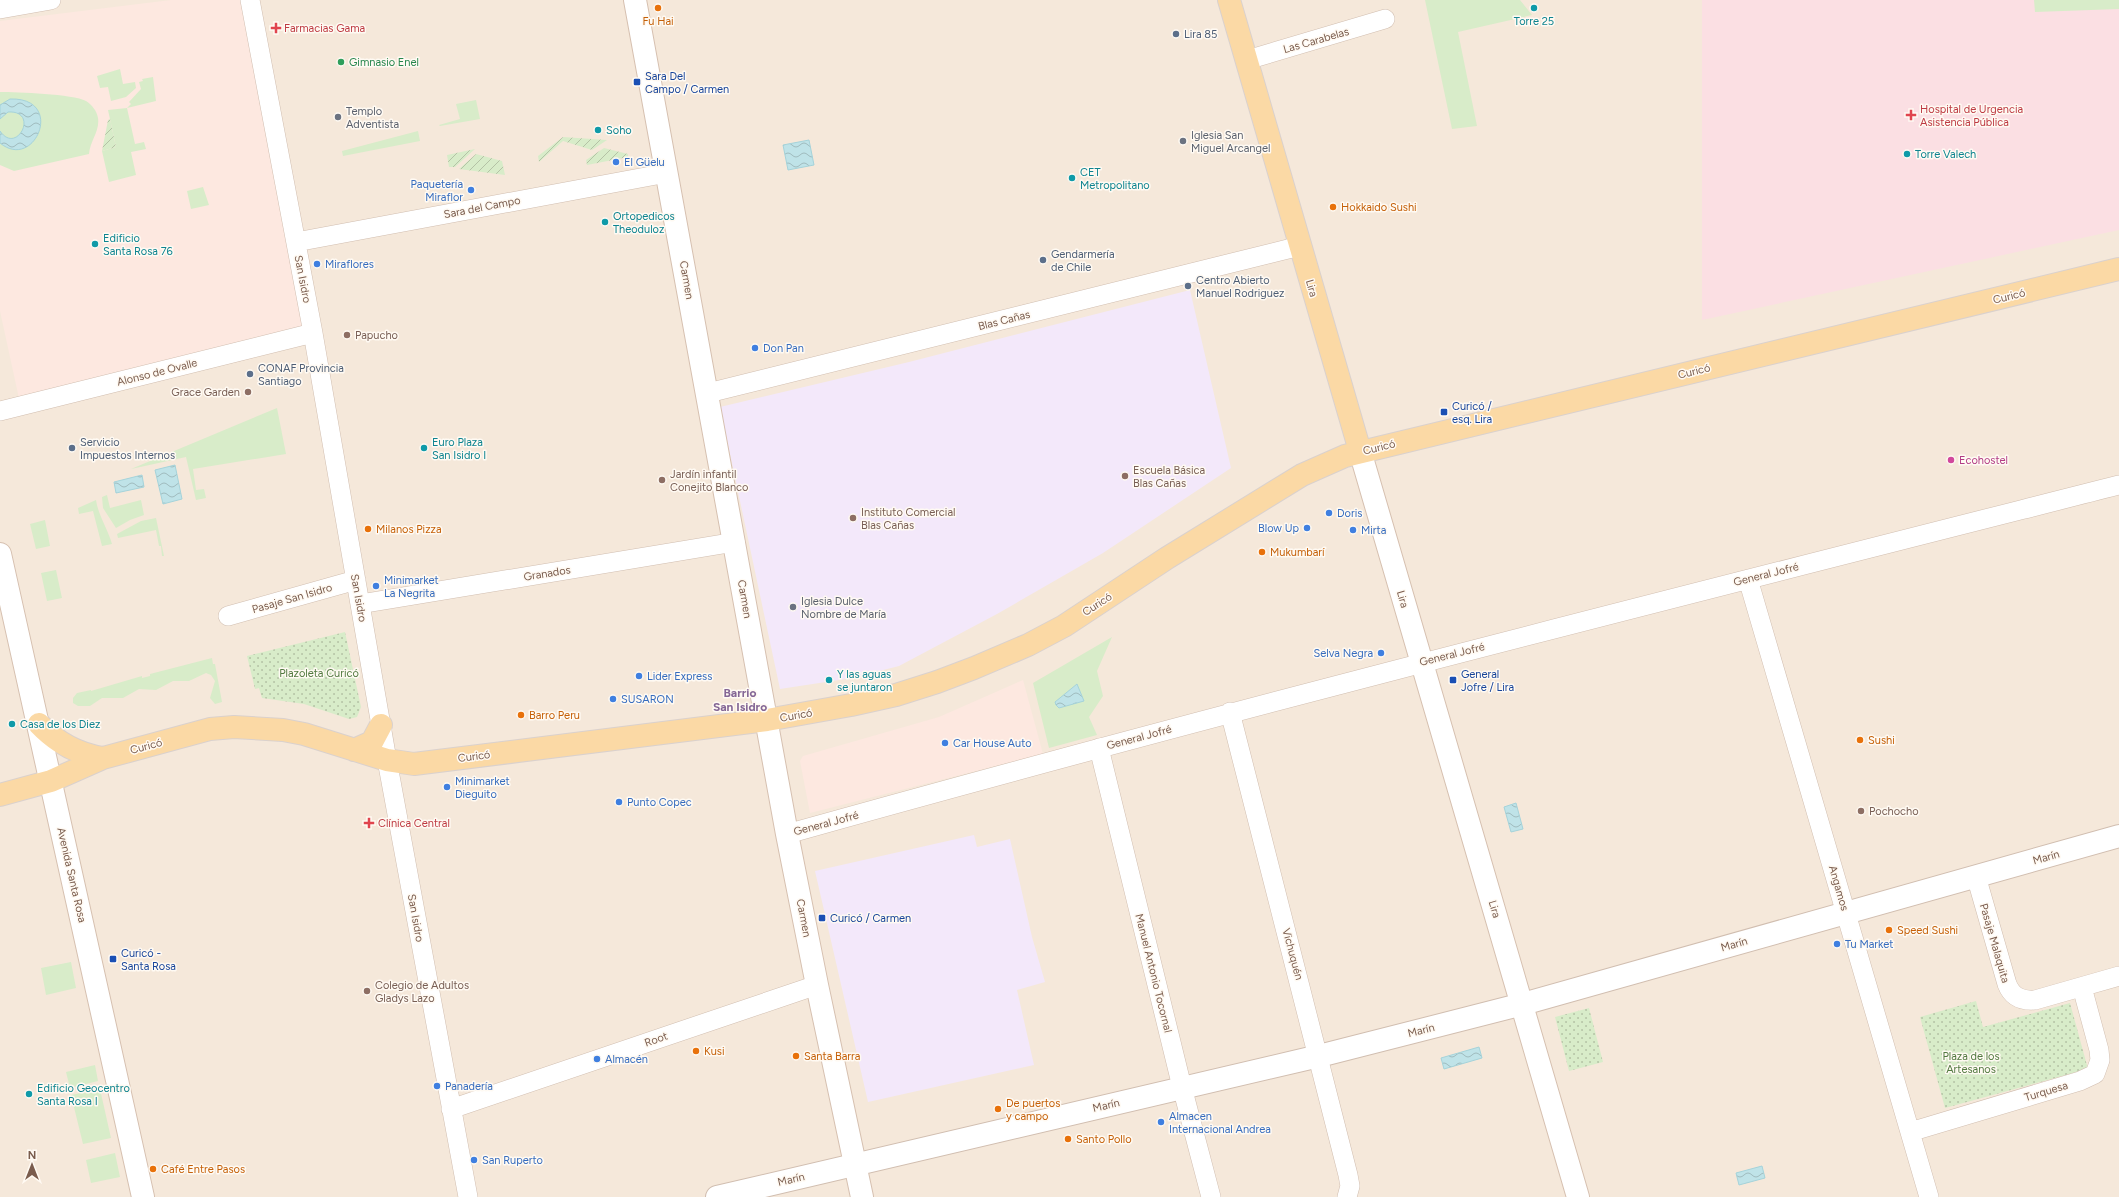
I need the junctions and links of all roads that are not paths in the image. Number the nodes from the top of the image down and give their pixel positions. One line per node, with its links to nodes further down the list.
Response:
1 (51, 0): 5 (street)
2 (250, 0): 9 (street, San Isidro)
3 (635, 0): 8 (main road, Carmen)
4 (1229, 0): 7 (main road, Lira)
5 (0, 9)
6 (1385, 19): 7 (street, Las Carabelas)
7 (1246, 60): 10 (main road, Lira)
8 (667, 173): 9 (street, Sara del Campo); 13 (main road, Carmen)
9 (296, 242): 12 (street, San Isidro)
10 (1300, 246): 13 (street, Blas Cañas); 15 (main road, Lira)
11 (2119, 269): 15 (main road, Curicó)
12 (313, 333): 14 (street, Alonso de Ovalle); 20 (street, San Isidro)
13 (708, 393): 17 (main road, Carmen)
14 (0, 411)
15 (1360, 451): 23 (main road, Lira); 25 (main road, Curicó)
16 (2119, 485): 19 (street, General Jofré)
17 (735, 542): 21 (street, Granados); 25 (main road, Carmen)
18 (0, 554): 26 (main road, Avenida Santa Rosa)
19 (1748, 579): 23 (street, General Jofré); 37 (street, Angamos)
20 (356, 580): 21 (street, San Isidro); 22 (street, Pasaje San Isidro)
21 (360, 604): 27 (street, San Isidro)
22 (228, 616)
23 (1421, 662): 24 (street, General Jofré); 41 (main road, Lira)
24 (1230, 712): 28 (street, General Jofré); 42 (street, Vichuquén)
25 (767, 720): 31 (main road, Curicó); 34 (main road, Carmen)
26 (39, 724): 30 (main road); 32 (main road, Avenida Santa Rosa)
27 (381, 725): 29 (main road); 31 (street, San Isidro)
28 (1099, 748): 34 (street, General Jofré); 43 (street, Manuel Antonio Tocornal)
29 (354, 750): 30 (main road, Curicó); 31 (main road, Curicó)
30 (103, 758): 32 (main road, Curicó)
31 (387, 760): 44 (street, San Isidro)
32 (51, 781): 33 (main road, Curicó); 47 (main road, Avenida Santa Rosa)
33 (0, 795)
34 (787, 834): 39 (main road, Carmen)
35 (2119, 836): 36 (main road, Marín)
36 (1976, 876): 37 (main road, Marín); 40 (street, Pasaje Malaquita)
37 (1846, 912): 41 (main road, Marín); 45 (street, Angamos)
38 (2119, 976): 40 (street, Pasaje Malaquita)
39 (817, 985): 44 (street, Root); 46 (main road, Carmen)
40 (2082, 987): 45 (street, Turquesa)
41 (1523, 1004): 42 (main road, Marín); 53 (main road, Lira)
42 (1319, 1056): 43 (main road, Marín); 52 (street, Vichuquén)
43 (1182, 1087): 46 (main road, Marín); 51 (street, Manuel Antonio Tocornal)
44 (450, 1109): 48 (street, San Isidro)
45 (1910, 1132): 54 (street, Angamos)
46 (855, 1164): 49 (main road, Marín); 50 (main road, Carmen)
47 (143, 1197)
48 (468, 1197)
49 (717, 1197)
50 (862, 1197)
51 (1211, 1197)
52 (1347, 1197)
53 (1578, 1197)
54 (1928, 1197)

